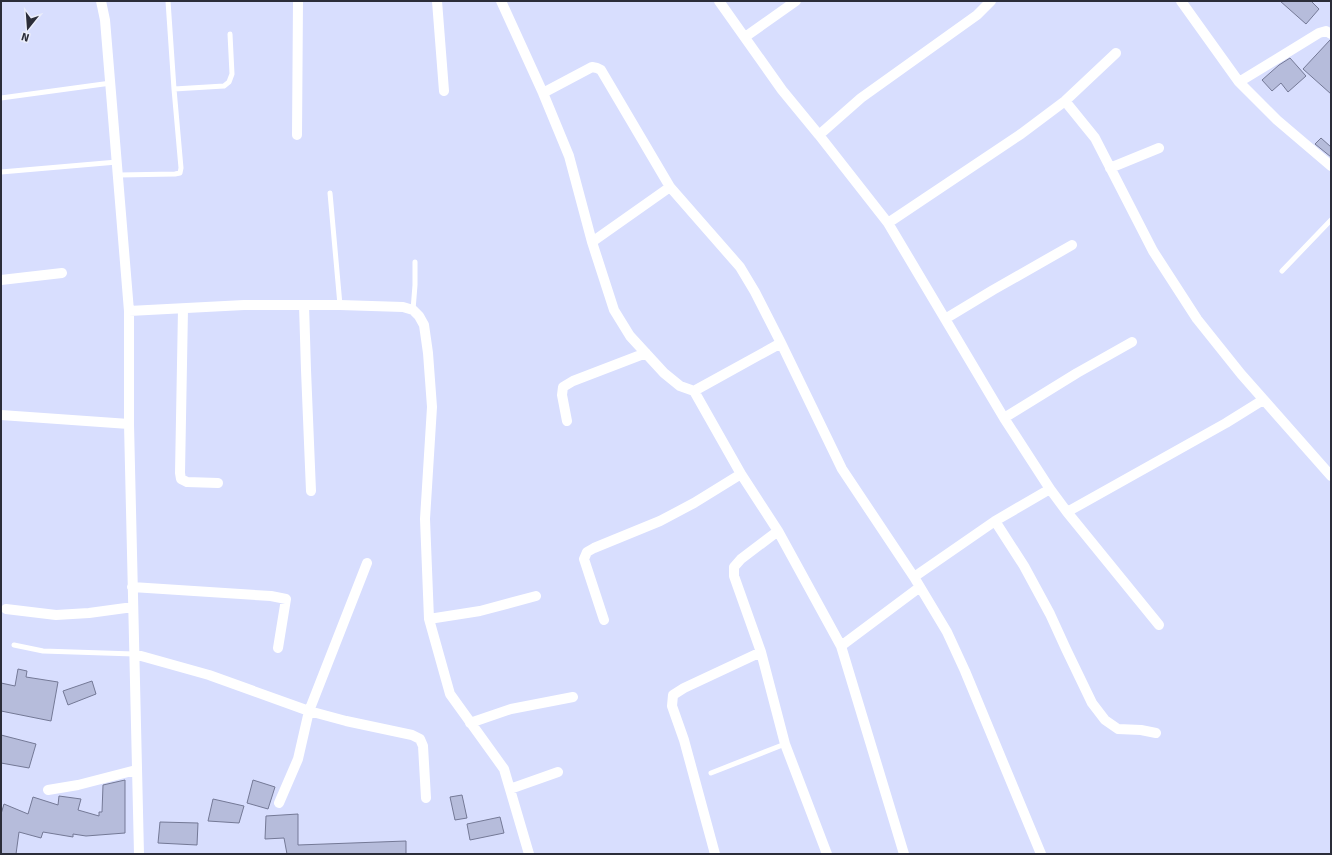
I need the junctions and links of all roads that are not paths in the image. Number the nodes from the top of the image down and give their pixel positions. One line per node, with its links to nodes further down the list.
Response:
1 (101, 1): 15 (street)
2 (168, 1): 16 (lane)
3 (298, 1): 21 (street)
4 (437, 1): 17 (street)
5 (501, 1): 18 (street)
6 (719, 1): 12 (street)
7 (796, 1): 12 (street)
8 (991, 1): 22 (street)
9 (1180, 1): 14 (street)
10 (230, 34): 16 (lane)
11 (1331, 34): 14 (street)
12 (745, 37): 22 (street)
13 (1116, 53): 20 (street)
14 (1239, 82): 25 (street)
15 (111, 83): 19 (lane); 24 (street)
16 (174, 89): 28 (lane)
17 (444, 91)
18 (543, 93): 29 (street); 33 (street)
19 (1, 98)
20 (1065, 101): 26 (street); 32 (street)
21 (297, 135)
22 (819, 135): 32 (street)
23 (1159, 148): 26 (street)
24 (118, 162): 27 (lane); 28 (street)
25 (1331, 166)
26 (1110, 168): 49 (street)
27 (1, 172)
28 (119, 175): 43 (street)
29 (670, 187): 33 (street); 46 (street)
30 (330, 192): 40 (lane)
31 (1331, 220): 36 (lane)
32 (888, 223): 44 (street)
33 (592, 242): 47 (street)
34 (1072, 245): 44 (street)
35 (415, 262): 42 (lane)
36 (1282, 270)
37 (62, 273): 38 (street)
38 (1, 280)
39 (304, 305): 40 (street); 41 (street); 58 (street)
40 (340, 305): 42 (street)
41 (183, 309): 43 (street); 56 (street)
42 (412, 310): 69 (street)
43 (130, 311): 53 (street)
44 (944, 320): 51 (street)
45 (1132, 342): 51 (street)
46 (781, 343): 48 (street); 63 (street)
47 (646, 353): 48 (street); 52 (street)
48 (694, 391): 54 (street)
49 (1263, 400): 55 (street); 59 (street)
50 (1, 415): 53 (street)
51 (1004, 418): 57 (street)
52 (566, 421)
53 (129, 424): 64 (street)
54 (741, 474): 61 (street); 70 (street)
55 (1331, 476)
56 (218, 483)
57 (1050, 489): 59 (street); 60 (street)
58 (311, 491)
59 (1067, 512): 71 (street)
60 (995, 521): 63 (street); 80 (street)
61 (778, 531): 73 (street); 75 (street)
62 (367, 563): 78 (street)
63 (914, 577): 65 (street)
64 (132, 586): 67 (street); 74 (street)
65 (920, 588): 73 (street); 94 (street)
66 (536, 596): 69 (street)
67 (133, 607): 68 (street); 76 (street)
68 (6, 609)
69 (429, 619): 79 (street)
70 (604, 620)
71 (1158, 625)
72 (14, 645): 76 (lane)
73 (841, 646): 93 (street)
74 (278, 648)
75 (761, 652): 81 (street); 91 (street)
76 (134, 654): 78 (street); 82 (street)
77 (574, 697): 79 (street)
78 (309, 711): 87 (street); 88 (street)
79 (470, 722): 85 (street)
80 (1156, 733)
81 (785, 744): 84 (lane); 92 (street)
82 (136, 770): 86 (street); 89 (street)
83 (558, 772): 85 (street)
84 (711, 773)
85 (510, 789): 90 (street)
86 (48, 790)
87 (426, 798)
88 (279, 803)
89 (138, 854)
90 (529, 854)
91 (715, 854)
92 (827, 854)
93 (904, 854)
94 (1041, 854)

